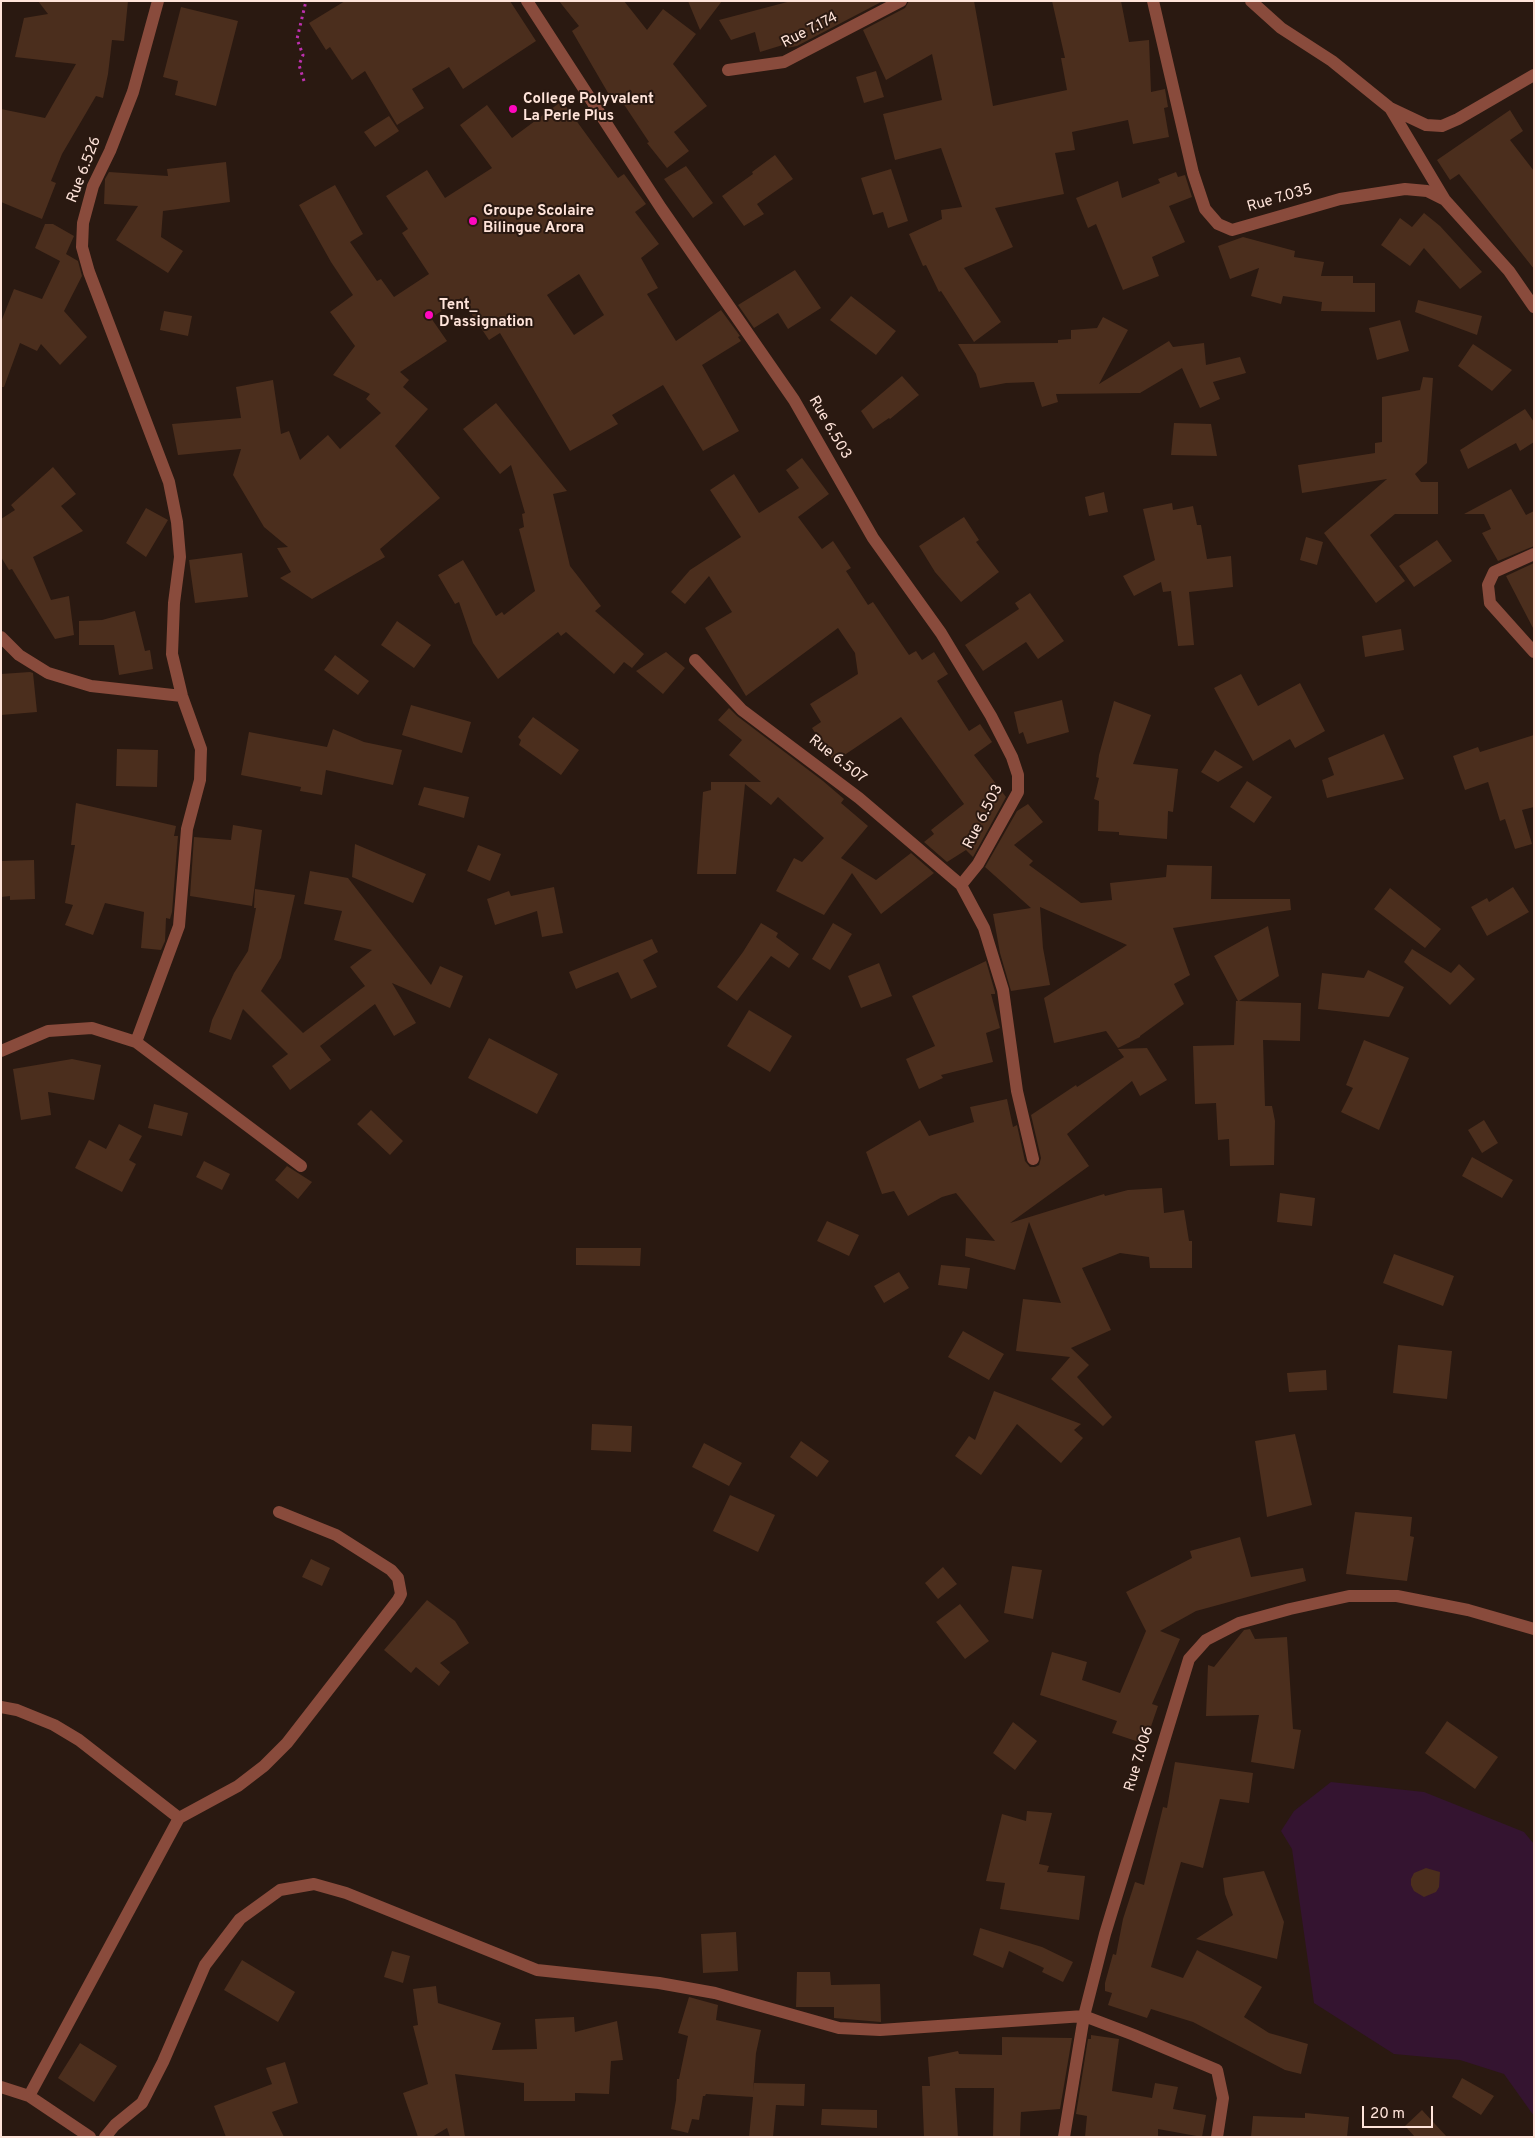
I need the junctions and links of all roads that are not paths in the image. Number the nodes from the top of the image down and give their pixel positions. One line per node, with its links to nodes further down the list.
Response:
1 (158, 1): 15 (street, Rue 6.526)
2 (527, 1): 16 (street, Rue 6.503)
3 (901, 1): 6 (street, Rue 7.174)
4 (1153, 1): 9 (street, Rue 7.035)
5 (1251, 1): 8 (street)
6 (728, 70)
7 (1534, 76): 8 (street)
8 (1390, 108): 9 (street)
9 (1445, 200): 10 (street, Rue 7.035)
10 (1534, 307)
11 (1534, 554): 13 (street)
12 (1, 637): 15 (street)
13 (1534, 652)
14 (695, 660): 16 (street, Rue 6.507)
15 (182, 696): 17 (street, Rue 6.526)
16 (961, 885): 19 (street)
17 (136, 1042): 18 (street); 20 (street)
18 (1, 1051)
19 (1032, 1159)
20 (301, 1166)
21 (278, 1512): 24 (street)
22 (1534, 1630): 25 (street, Rue 7.006)
23 (1, 1707): 24 (street)
24 (179, 1818): 27 (street)
25 (1084, 2016): 29 (street); 30 (street, Rue 7.006); 31 (street)
26 (1, 2087): 27 (street)
27 (29, 2096): 28 (street)
28 (90, 2137)
29 (105, 2137)
30 (1064, 2137)
31 (1217, 2137)

